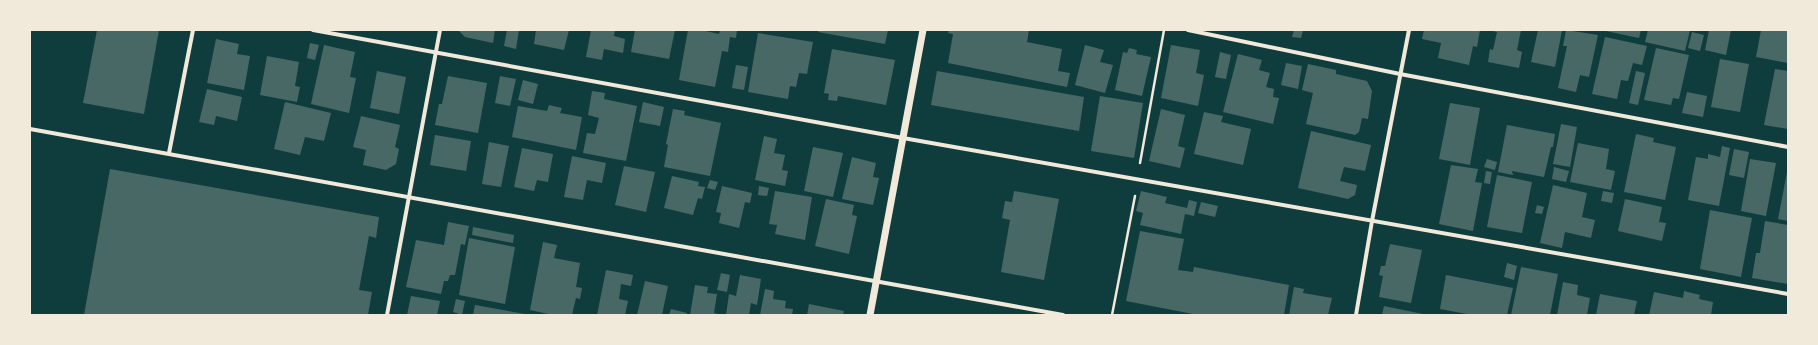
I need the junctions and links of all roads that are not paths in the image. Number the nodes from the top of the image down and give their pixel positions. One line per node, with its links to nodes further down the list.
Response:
1 (193, 30): 12 (street)
2 (313, 30): 7 (street)
3 (440, 30): 7 (street)
4 (923, 30): 10 (street)
5 (1188, 30): 8 (street)
6 (1408, 30): 8 (street)
7 (436, 52): 10 (street); 13 (street)
8 (1400, 74): 11 (street); 14 (street)
9 (30, 129): 12 (street)
10 (903, 138): 14 (street); 15 (street)
11 (1788, 147)
12 (169, 153): 13 (street)
13 (409, 196): 15 (street); 17 (street)
14 (1372, 221): 16 (street); 20 (street)
15 (876, 283): 18 (street); 19 (street)
16 (1788, 294)
17 (387, 315)
18 (870, 315)
19 (1063, 315)
20 (1356, 315)

